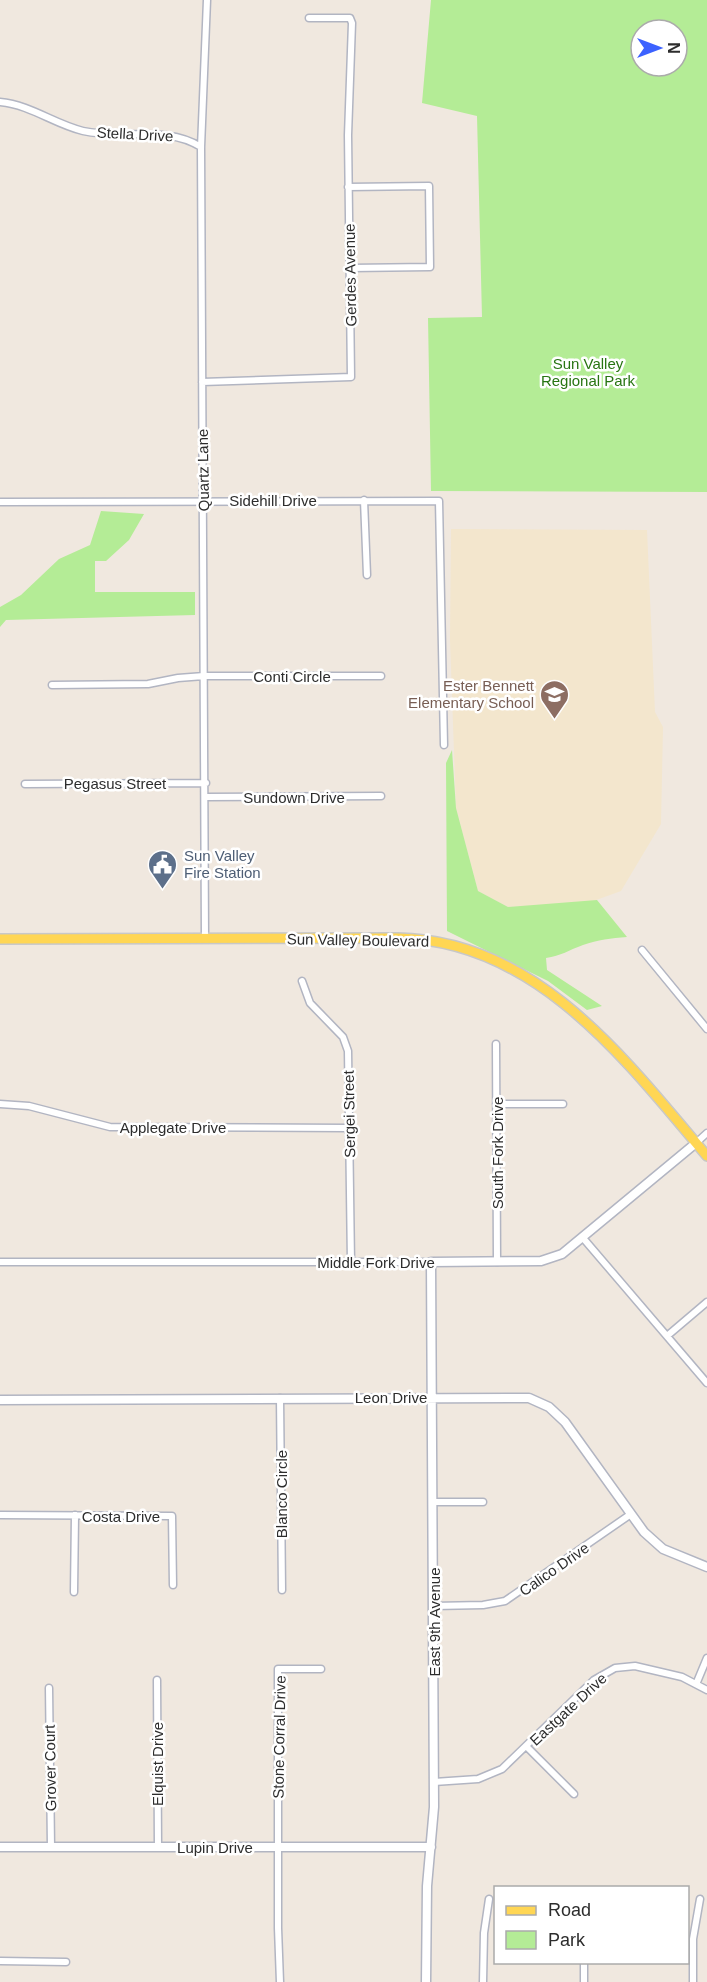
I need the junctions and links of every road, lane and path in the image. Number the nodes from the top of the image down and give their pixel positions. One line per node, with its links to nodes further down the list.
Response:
1 (207, 0): 4 (street, Quartz Lane)
2 (309, 18): 5 (street, Gerdes Avenue)
3 (0, 102): 4 (street, Stella Drive)
4 (201, 147): 7 (street, Quartz Lane)
5 (348, 186): 6 (street, Gerdes Avenue); 6 (street)
6 (350, 268): 7 (street, Gerdes Avenue)
7 (202, 382): 10 (street, Quartz Lane)
8 (364, 500): 10 (street, Sidehill Drive); 11 (street); 15 (street, Sidehill Drive)
9 (0, 501): 10 (street, Sidehill Drive)
10 (204, 501): 12 (street, Quartz Lane)
11 (367, 575)
12 (204, 676): 13 (street, Conti Circle); 14 (street, Conti Circle); 16 (street, Quartz Lane)
13 (381, 676)
14 (52, 685)
15 (444, 745)
16 (206, 783): 17 (street, Pegasus Street); 19 (street, Quartz Lane)
17 (25, 784)
18 (381, 796): 19 (street, Sundown Drive)
19 (206, 797): 21 (street, Quartz Lane)
20 (0, 939): 21 (main road, Sun Valley Boulevard)
21 (205, 939): 31 (main road, Sun Valley Boulevard)
22 (642, 950): 24 (street)
23 (302, 981): 29 (street, Sergei Street)
24 (707, 1029)
25 (496, 1044): 27 (street, South Fork Drive)
26 (0, 1104): 29 (street, Applegate Drive)
27 (496, 1104): 28 (street); 36 (street, South Fork Drive)
28 (563, 1104)
29 (350, 1128): 37 (street, Sergei Street)
30 (707, 1133): 31 (street, Middle Fork Drive)
31 (696, 1143): 32 (main road, Sun Valley Boulevard); 33 (street, Middle Fork Drive)
32 (707, 1156)
33 (583, 1238): 36 (street, Middle Fork Drive); 39 (street)
34 (0, 1262): 37 (street, Middle Fork Drive)
35 (431, 1262): 36 (street, Middle Fork Drive); 37 (street, Middle Fork Drive); 41 (street, East 9th Avenue)
36 (497, 1262)
37 (351, 1263)
38 (707, 1302): 39 (street)
39 (667, 1336): 40 (street)
40 (707, 1383)
41 (432, 1396): 42 (street, Leon Drive); 44 (street, East 9th Avenue); 46 (street, Leon Drive)
42 (280, 1398): 43 (street, Leon Drive); 51 (street, Blanco Circle)
43 (0, 1400)
44 (433, 1502): 45 (street); 53 (street, East 9th Avenue)
45 (483, 1502)
46 (631, 1514): 49 (street, Leon Drive); 53 (street, Calico Drive)
47 (0, 1515): 48 (street, Costa Drive)
48 (75, 1515): 50 (street, Costa Drive); 52 (street)
49 (707, 1567)
50 (173, 1585)
51 (282, 1590)
52 (74, 1592)
53 (434, 1606): 61 (street, East 9th Avenue)
54 (707, 1658): 57 (street)
55 (321, 1669): 67 (street, Stone Corral Drive)
56 (157, 1680): 66 (street, Elquist Drive)
57 (697, 1683): 59 (street, Eastgate Drive); 60 (street, Eastgate Drive)
58 (49, 1688): 65 (street, Grover Court)
59 (707, 1690)
60 (527, 1747): 61 (street, Eastgate Drive); 62 (street)
61 (434, 1782): 63 (street, East 9th Avenue)
62 (574, 1794)
63 (431, 1846): 67 (street, Lupin Drive); 74 (street, East 9th Avenue)
64 (0, 1847): 65 (street, Lupin Drive)
65 (51, 1847): 66 (street, Lupin Drive)
66 (158, 1847): 67 (street, Lupin Drive)
67 (278, 1847): 73 (street)
68 (489, 1899): 75 (street)
69 (700, 1899): 77 (street)
70 (0, 1961): 71 (street)
71 (66, 1962)
72 (584, 1964): 76 (street)
73 (280, 1982)
74 (426, 1982)
75 (483, 1982)
76 (584, 1982)
77 (693, 1982)

